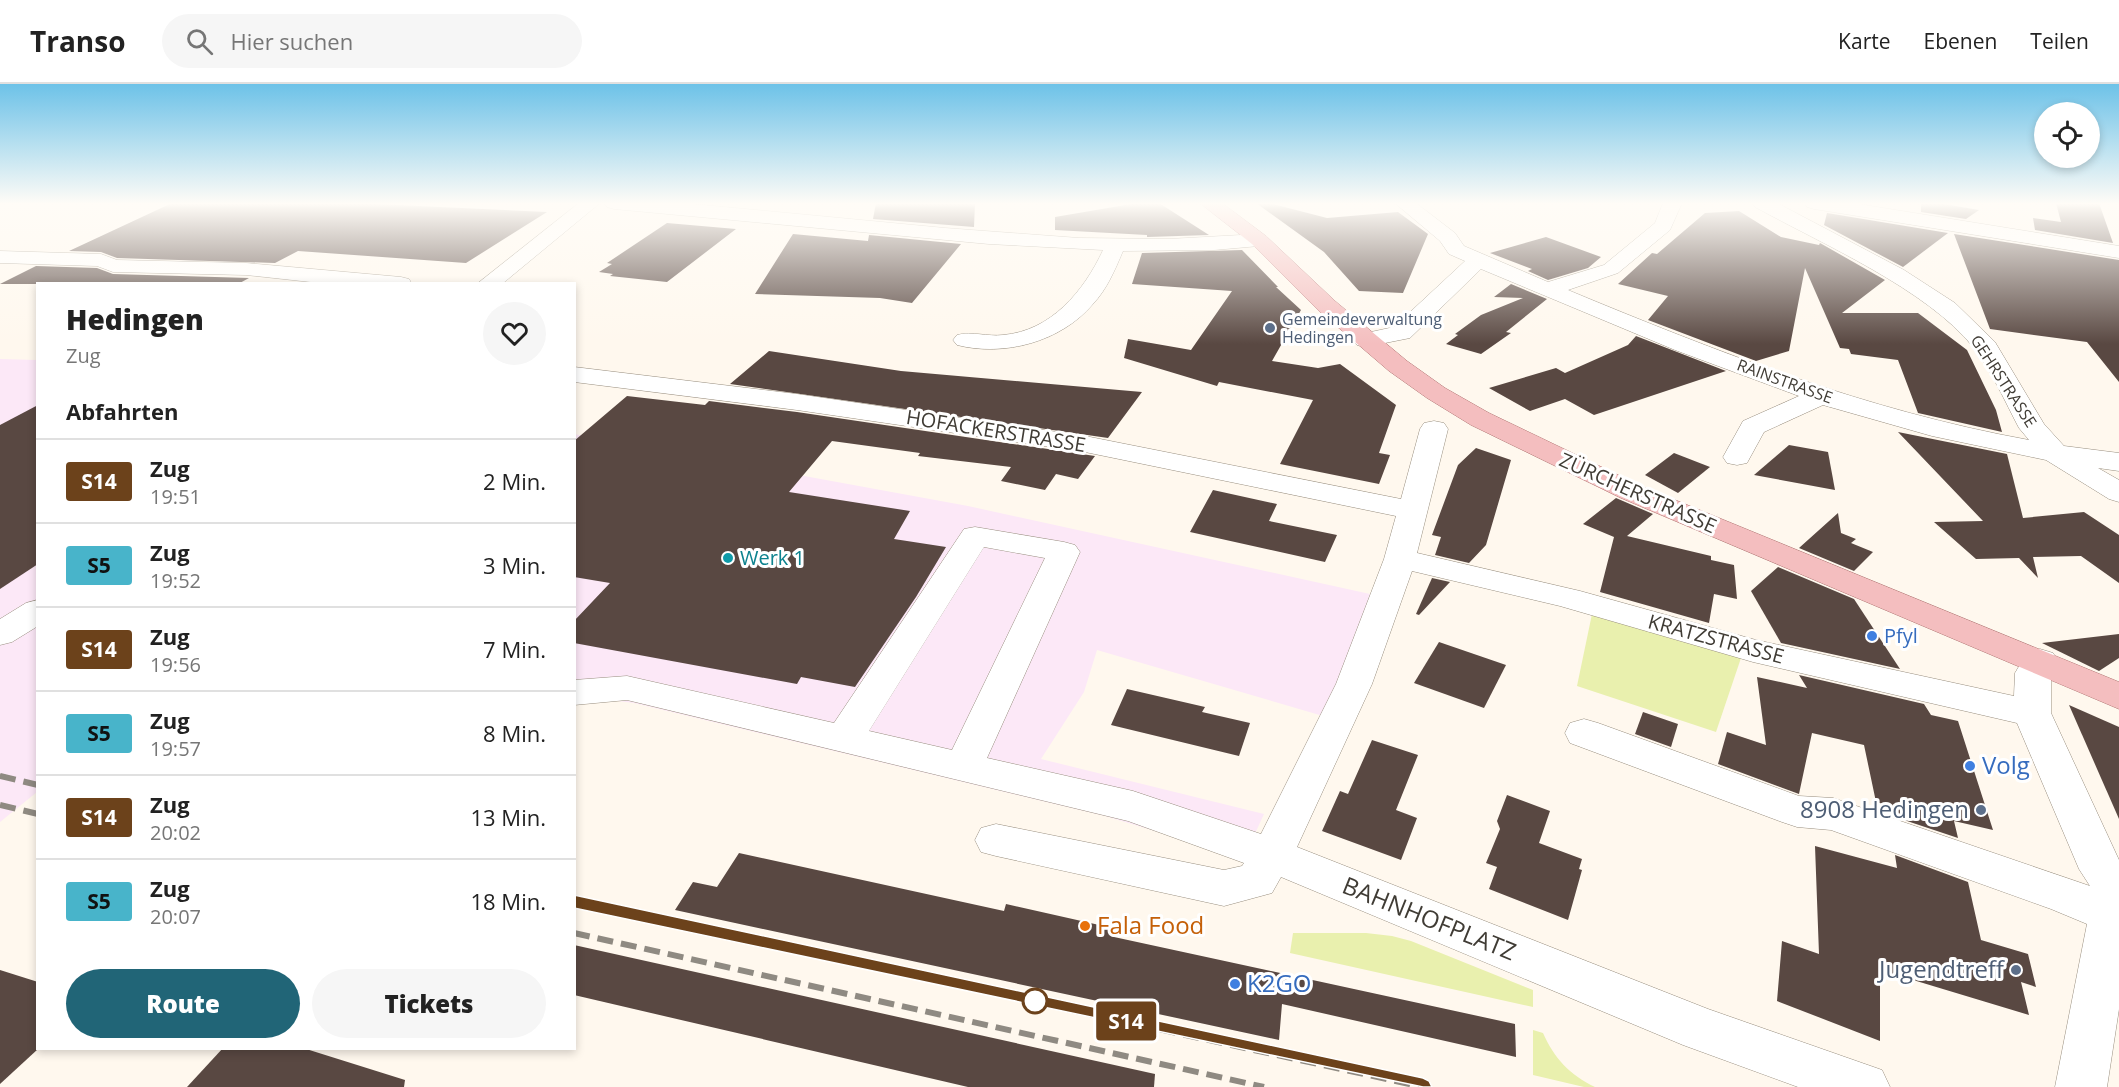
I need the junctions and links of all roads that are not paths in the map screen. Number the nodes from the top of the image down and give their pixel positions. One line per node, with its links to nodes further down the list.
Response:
1 (531, 250): 10 (street)
2 (1113, 250): 12 (street)
3 (1269, 250): 13 (main road, ZÜRCHERSTRASSE)
4 (1458, 250): 7 (street)
5 (1634, 250): 11 (street)
6 (1849, 250): 17 (street, GEHRSTRASSE)
7 (1462, 255): 11 (street, RAINSTRASSE); 13 (street)
8 (0, 257): 9 (street)
9 (380, 282)
10 (491, 282)
11 (1548, 289): 15 (street, RAINSTRASSE)
12 (965, 340)
13 (1365, 340): 25 (main road, ZÜRCHERSTRASSE)
14 (576, 374): 21 (street, HOFACKERSTRASSE)
15 (1821, 396): 17 (street, RAINSTRASSE); 18 (street)
16 (1434, 429): 21 (street)
17 (2056, 454): 19 (street); 20 (street, RAINSTRASSE)
18 (1737, 458)
19 (2119, 462)
20 (2119, 493)
21 (1414, 511): 22 (street)
22 (1400, 559): 28 (street, KRATZSTRASSE); 33 (street)
23 (36, 612): 24 (street)
24 (12, 632)
25 (2040, 661): 27 (main road, ZÜRCHERSTRASSE); 28 (street)
26 (576, 693): 30 (street, BAHNHOFPLATZ)
27 (2119, 696)
28 (2032, 713): 34 (street)
29 (1584, 733): 34 (street)
30 (845, 737): 31 (street, BAHNHOFPLATZ); 31 (street)
31 (964, 765): 33 (street, BAHNHOFPLATZ)
32 (996, 840): 33 (street)
33 (1272, 855): 35 (street, BAHNHOFPLATZ)
34 (2116, 905): 36 (street)
35 (1864, 1087)
36 (2081, 1087)

